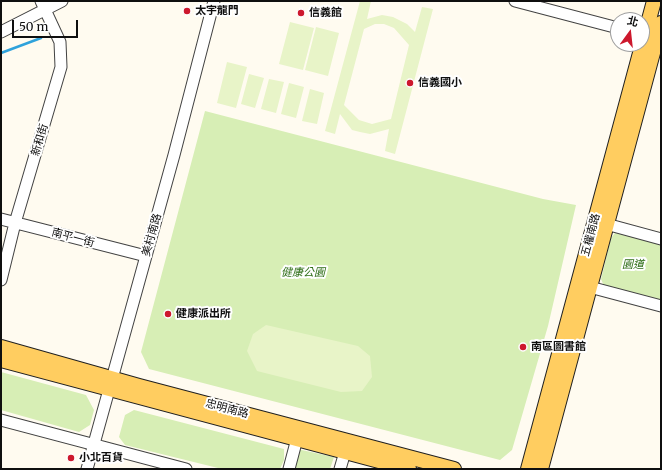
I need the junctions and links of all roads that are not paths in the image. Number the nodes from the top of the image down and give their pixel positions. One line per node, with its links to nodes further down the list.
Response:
1 (62, 1): 5 (street)
2 (214, 1): 14 (street, 美村南路)
3 (515, 1): 7 (street)
4 (654, 1): 9 (main road, 五權南路)
5 (43, 6): 8 (street); 11 (street, 新和街)
6 (661, 23): 9 (main road, 五權南路)
7 (610, 26)
8 (1, 32)
9 (651, 37): 12 (main road, 五權南路); 16 (main road, 五權南路)
10 (1, 219): 11 (street, 南平一街)
11 (15, 223): 14 (street, 南平一街); 15 (street, 新和街)
12 (606, 224): 13 (street); 16 (main road, 五權南路)
13 (661, 239)
14 (146, 256): 20 (street, 美村南路)
15 (1, 280)
16 (584, 285): 17 (street); 31 (main road, 五權南路); 32 (main road, 五權南路)
17 (661, 306)
18 (1, 347): 20 (main road, 忠明南路)
19 (1, 360): 20 (main road, 忠明南路)
20 (111, 383): 22 (main road, 忠明南路); 23 (street, 美村南路)
21 (1, 420): 23 (street)
22 (298, 435): 24 (main road, 忠明南路); 27 (street)
23 (94, 445): 25 (street, 美村南路); 26 (street)
24 (346, 446): 28 (street); 29 (main road, 忠明南路); 30 (main road, 忠明南路)
25 (87, 469)
26 (186, 469)
27 (289, 469)
28 (340, 469)
29 (409, 469)
30 (454, 469)
31 (528, 469)
32 (541, 469)

